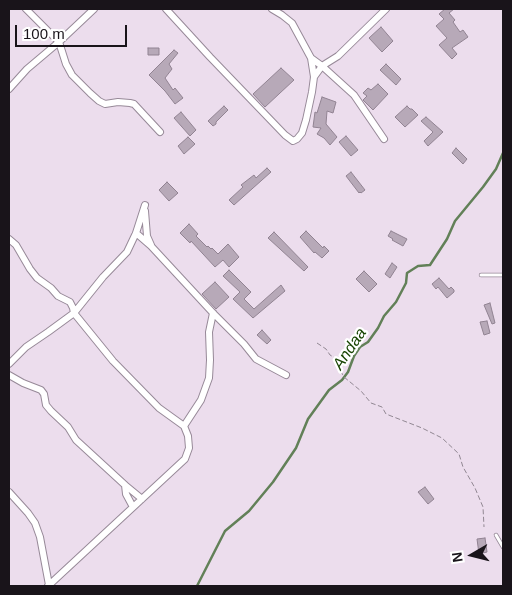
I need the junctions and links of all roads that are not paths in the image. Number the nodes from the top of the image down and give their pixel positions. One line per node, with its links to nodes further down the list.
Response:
1 (26, 9): 6 (street)
2 (94, 9): 6 (street)
3 (166, 9): 9 (street)
4 (272, 9): 7 (street)
5 (386, 9): 8 (street)
6 (59, 42): 10 (street); 11 (street)
7 (311, 58): 8 (street); 9 (street)
8 (322, 66): 9 (street); 12 (street)
9 (314, 77)
10 (9, 89)
11 (160, 132)
12 (384, 139)
13 (136, 233): 15 (street); 15 (street); 18 (street)
14 (9, 239): 18 (street)
15 (151, 246): 19 (street)
16 (481, 275): 17 (lane)
17 (503, 275)
18 (74, 313): 20 (street); 23 (street)
19 (213, 314): 21 (street); 23 (street)
20 (9, 364)
21 (286, 375)
22 (9, 376): 24 (street)
23 (184, 426): 26 (street)
24 (125, 485): 26 (street); 27 (street)
25 (9, 492): 30 (street)
26 (142, 499): 27 (street)
27 (132, 507): 30 (street)
28 (496, 535): 29 (lane)
29 (503, 547)
30 (48, 586)

